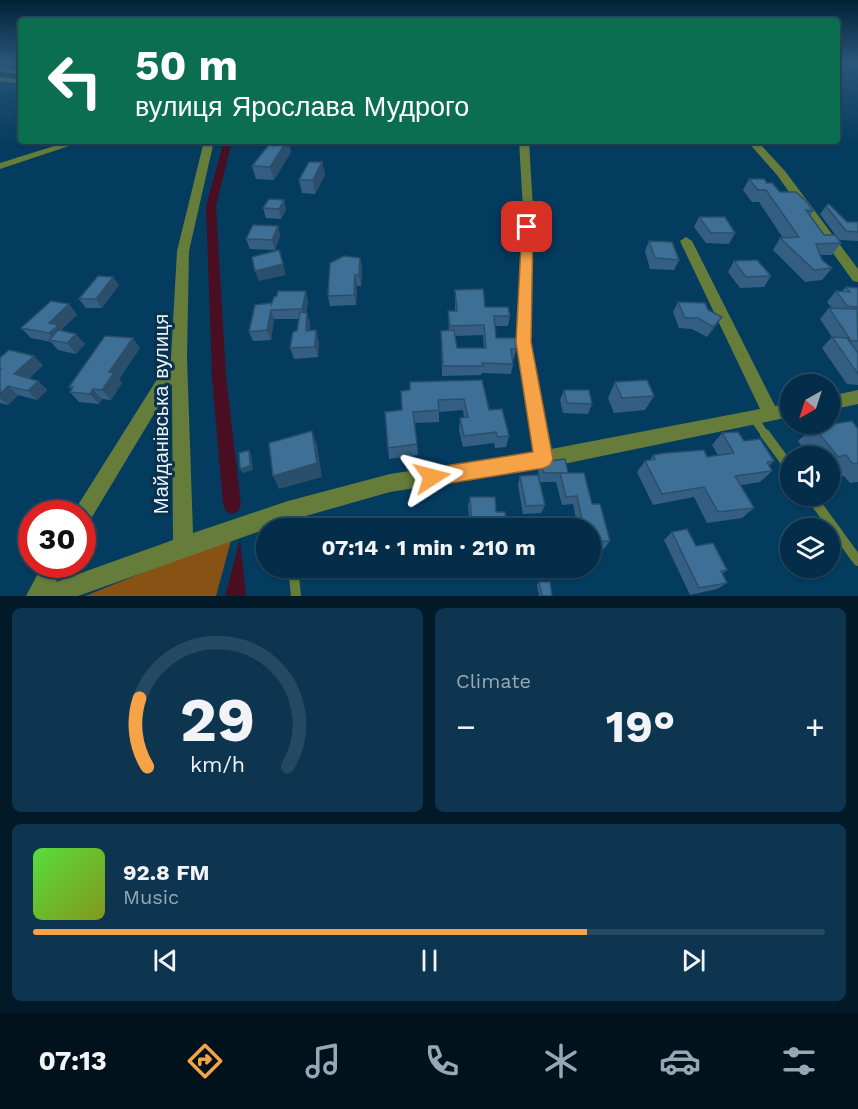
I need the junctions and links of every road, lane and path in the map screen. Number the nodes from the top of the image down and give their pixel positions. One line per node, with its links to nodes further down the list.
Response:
1 (70, 144): 5 (street)
2 (208, 144): 8 (street, Майданівська вулиця)
3 (524, 144): 14 (street)
4 (755, 144): 7 (street)
5 (0, 166)
6 (686, 241): 12 (street)
7 (858, 278)
8 (179, 358): 15 (street); 19 (street, Майданівська вулиця)
9 (858, 397): 10 (street)
10 (840, 400)
11 (780, 412): 12 (street)
12 (761, 415): 13 (lane); 14 (street)
13 (780, 450)
14 (544, 459): 17 (street)
15 (91, 500)
16 (818, 506): 20 (lane)
17 (292, 518)
18 (256, 528): 19 (street)
19 (183, 547): 24 (street)
20 (858, 561)
21 (47, 578): 23 (street)
22 (294, 578): 25 (lane)
23 (37, 596)
24 (48, 596)
25 (296, 596)

